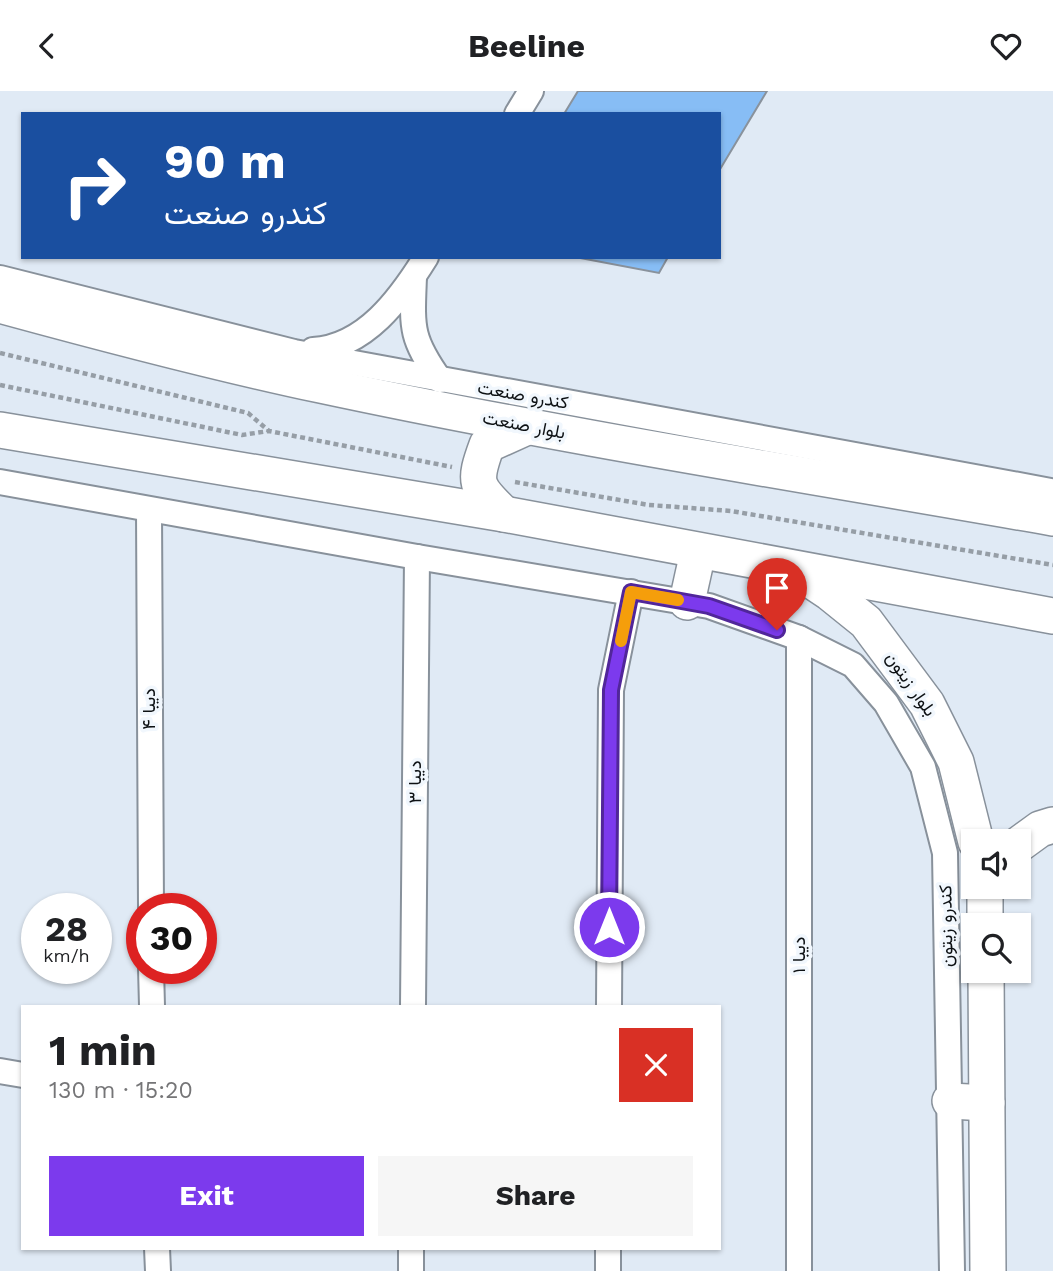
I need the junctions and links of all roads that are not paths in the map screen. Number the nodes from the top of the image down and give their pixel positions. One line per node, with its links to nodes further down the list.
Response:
1 (531, 91): 2 (street)
2 (518, 112)
3 (420, 267): 6 (street); 7 (street)
4 (0, 278): 6 (street, کندرو صنعت)
5 (0, 305): 8 (main road, بلوار صنعت)
6 (294, 352): 7 (street, کندرو صنعت)
7 (440, 380): 12 (street, کندرو صنعت)
8 (527, 427): 11 (main road); 12 (main road, بلوار صنعت)
9 (0, 430): 11 (main road)
10 (0, 482): 13 (street)
11 (508, 497): 14 (main road)
12 (1053, 498)
13 (149, 510): 15 (street); 26 (street, دیبا ۴)
14 (698, 552): 16 (main road); 18 (main road)
15 (417, 557): 17 (street); 30 (street, دیبا ۳)
16 (788, 566): 19 (main road); 23 (main road, بلوار زیتون)
17 (631, 592): 18 (street); 31 (street)
18 (687, 602): 20 (street)
19 (1053, 616)
20 (799, 638): 21 (street, کندرو زیتون); 42 (street, دیبا ۱)
21 (933, 805): 24 (street); 34 (street, کندرو زیتون)
22 (1053, 825): 25 (main road)
23 (972, 829)
24 (961, 830)
25 (1031, 836)
26 (151, 893)
27 (986, 983): 35 (main road)
28 (151, 984): 29 (street)
29 (152, 1005)
30 (413, 1005)
31 (609, 1005)
32 (0, 1071): 33 (street)
33 (21, 1075)
34 (950, 1101): 35 (main road); 43 (street, کندرو زیتون)
35 (987, 1103): 44 (main road)
36 (157, 1250): 39 (street)
37 (411, 1250): 40 (street)
38 (608, 1250): 41 (street)
39 (158, 1271)
40 (411, 1271)
41 (608, 1271)
42 (799, 1271)
43 (952, 1271)
44 (988, 1271)

